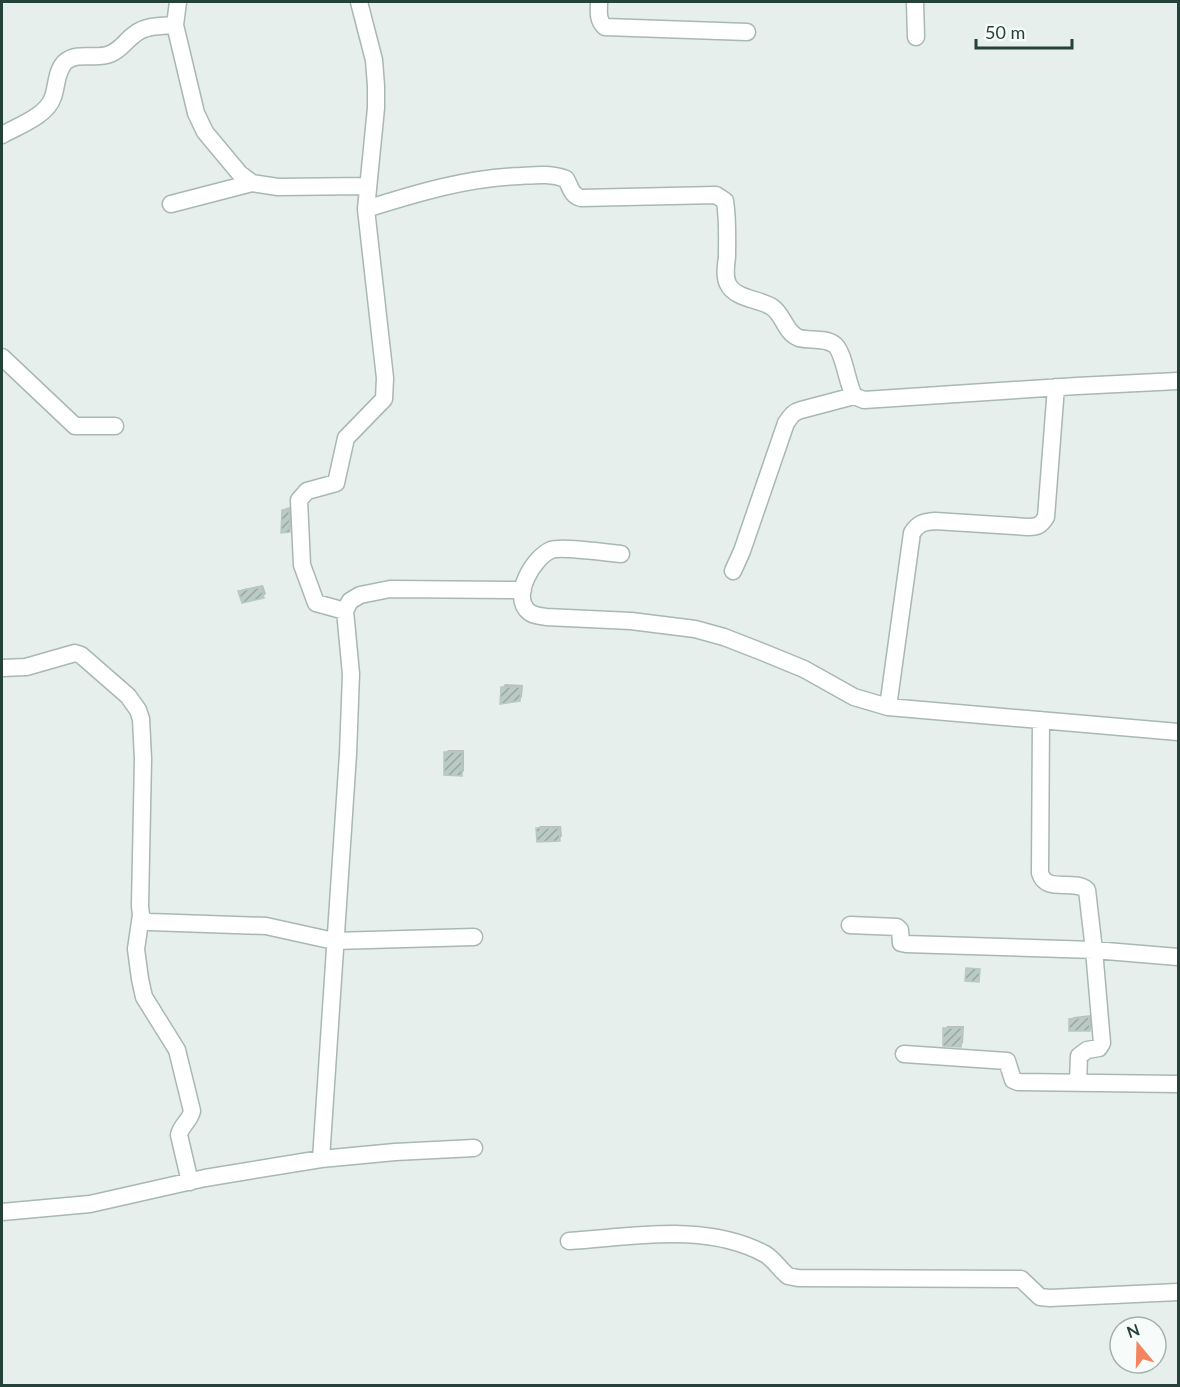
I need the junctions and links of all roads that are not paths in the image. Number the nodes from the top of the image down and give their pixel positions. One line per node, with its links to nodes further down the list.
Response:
1 (178, 2): 5 (street)
2 (359, 2): 10 (street)
3 (599, 2): 6 (street)
4 (915, 2): 7 (street)
5 (175, 25): 8 (street); 9 (street)
6 (747, 32)
7 (916, 38)
8 (2, 135)
9 (252, 183): 10 (street); 11 (street)
10 (367, 186): 12 (street)
11 (171, 204)
12 (366, 209): 16 (street); 21 (street)
13 (2, 357): 17 (street)
14 (1179, 381): 15 (street)
15 (1056, 387): 16 (street); 23 (street)
16 (854, 396): 19 (street)
17 (115, 426)
18 (621, 554): 20 (street)
19 (733, 571)
20 (523, 590): 21 (street); 23 (street)
21 (345, 610): 29 (street)
22 (2, 668): 26 (street)
23 (888, 707): 24 (street)
24 (1041, 720): 25 (street); 30 (street)
25 (1179, 732)
26 (141, 915): 29 (street); 37 (street)
27 (850, 925): 30 (street)
28 (474, 937): 29 (street)
29 (334, 940): 36 (street)
30 (1094, 950): 31 (street); 33 (street)
31 (1179, 957)
32 (904, 1054): 33 (street)
33 (1078, 1082): 34 (street)
34 (1179, 1084)
35 (474, 1148): 36 (street)
36 (321, 1159): 37 (street)
37 (190, 1182): 38 (street)
38 (2, 1212)
39 (569, 1241): 40 (street)
40 (1179, 1293)

